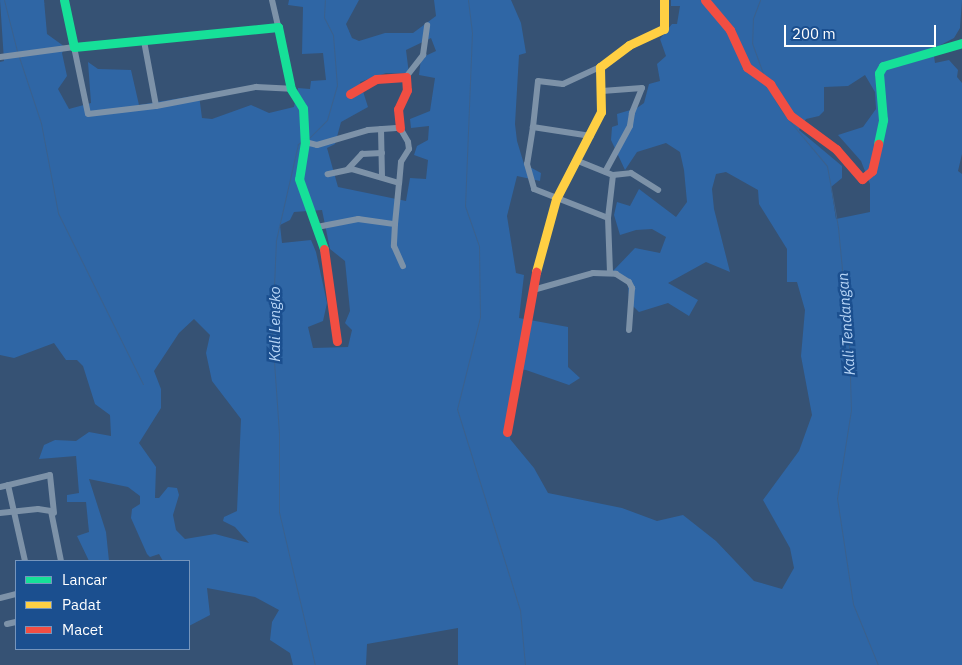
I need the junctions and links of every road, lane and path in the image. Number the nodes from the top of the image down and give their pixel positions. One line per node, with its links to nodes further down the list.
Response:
1 (64, 0): 9 (street)
2 (272, 0): 6 (street)
3 (664, 0): 11 (street)
4 (705, 0): 8 (street)
5 (427, 25): 12 (street)
6 (278, 26): 7 (street); 13 (street)
7 (144, 41): 9 (street); 16 (street)
8 (962, 43)
9 (74, 47): 10 (street); 16 (street)
10 (3, 56)
11 (600, 67): 14 (street); 17 (street)
12 (406, 77): 15 (street); 18 (street)
13 (291, 89): 16 (street); 21 (street)
14 (602, 91): 20 (street); 25 (street)
15 (350, 94)
16 (156, 106)
17 (533, 127): 20 (street); 31 (street)
18 (400, 128): 19 (street); 29 (street)
19 (381, 129): 21 (street); 22 (street)
20 (591, 136): 23 (street)
21 (304, 141): 34 (street)
22 (382, 153): 24 (street); 28 (street)
23 (578, 161): 25 (street); 31 (street)
24 (348, 170): 26 (street); 28 (street)
25 (604, 172): 27 (street)
26 (328, 174)
27 (614, 175): 30 (street); 32 (street)
28 (382, 176): 29 (street)
29 (399, 183): 33 (street)
30 (658, 190)
31 (556, 199): 32 (street); 37 (street)
32 (608, 218): 36 (street)
33 (395, 224): 34 (street); 35 (street)
34 (318, 227): 39 (street)
35 (403, 266)
36 (610, 273): 37 (street); 38 (street)
37 (533, 290): 40 (street)
38 (629, 330)
39 (338, 341)
40 (507, 432)
41 (8, 485): 42 (street); 43 (street); 45 (street)
42 (0, 488)
43 (16, 510): 44 (street); 45 (street); 46 (street)
44 (0, 513)
45 (54, 513): 47 (street)
46 (25, 560)
47 (61, 560)
48 (15, 594): 49 (street)
49 (0, 598)
50 (15, 622): 51 (street)
51 (7, 624)

